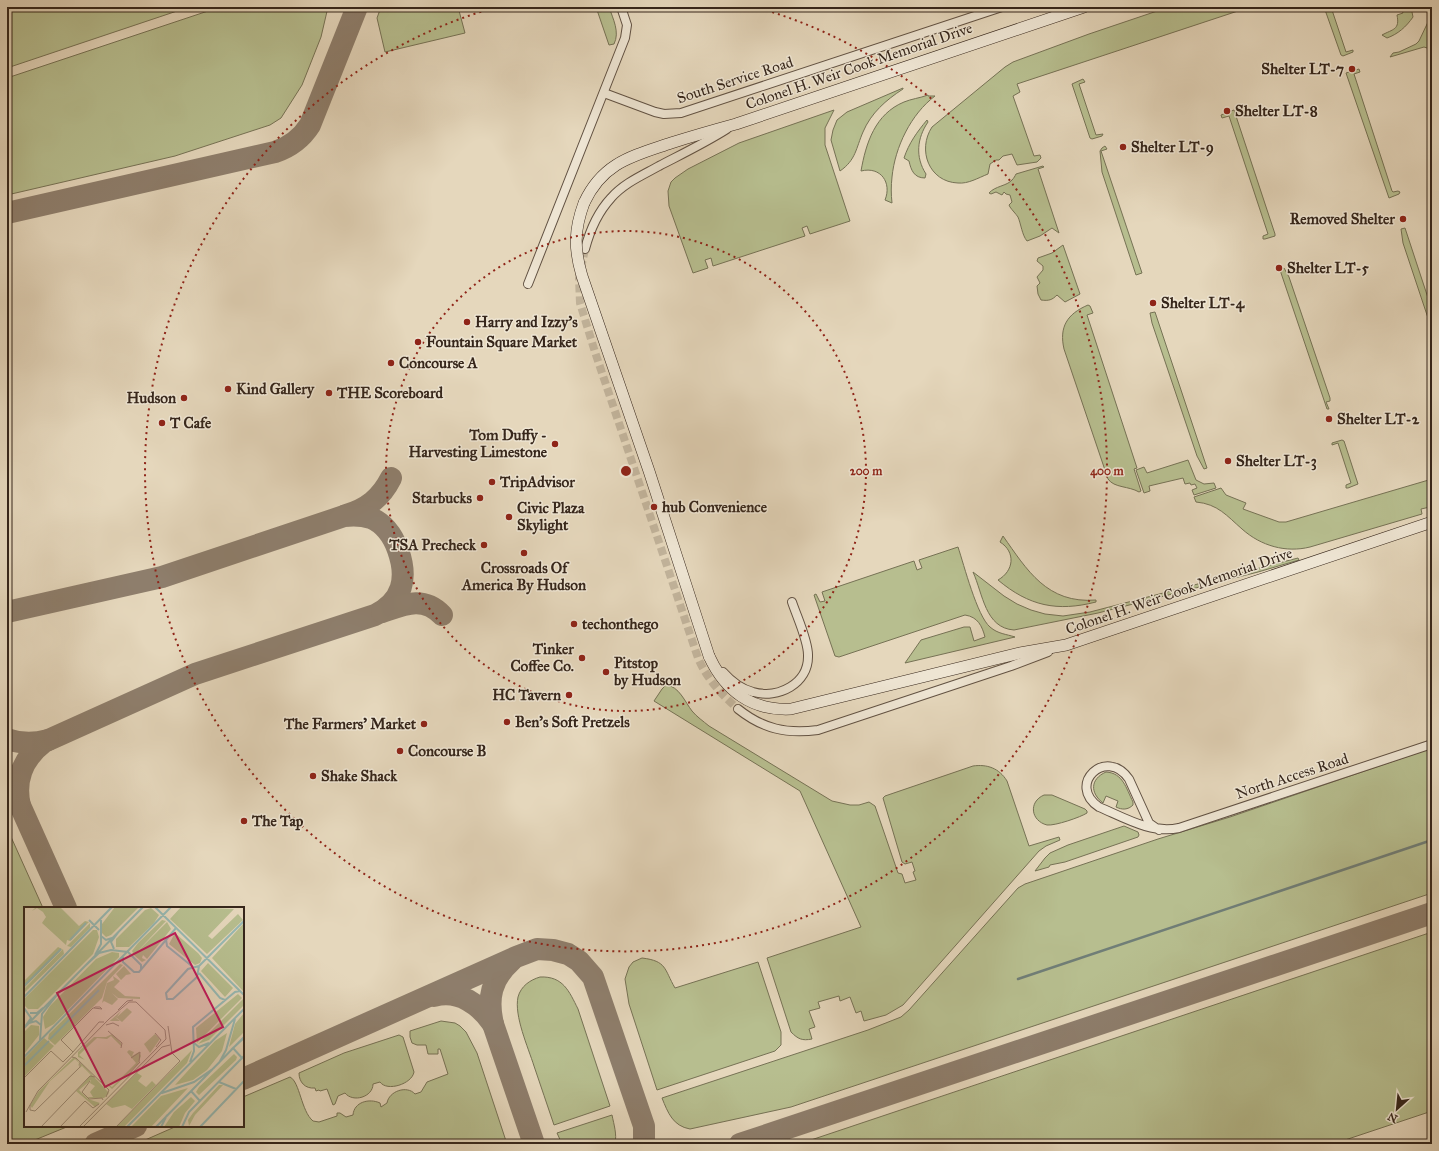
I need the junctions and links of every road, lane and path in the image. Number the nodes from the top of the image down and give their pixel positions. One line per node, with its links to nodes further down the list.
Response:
1 (621, 7): 4 (street)
2 (1002, 7): 4 (street, South Service Road)
3 (1084, 7): 5 (street, Colonel H. Weir Cook Memorial Drive)
4 (604, 93): 7 (street)
5 (736, 124): 6 (street); 11 (street, Colonel H. Weir Cook Memorial Drive, bridge)
6 (585, 249)
7 (528, 284)
8 (1432, 522): 10 (street, Colonel H. Weir Cook Memorial Drive)
9 (792, 602): 11 (street)
10 (1066, 645): 11 (street, Colonel H. Weir Cook Memorial Drive); 12 (street)
11 (709, 656)
12 (738, 709)
13 (1432, 744): 14 (street, North Access Road)
14 (1159, 830): 14 (street, North Access Road)

